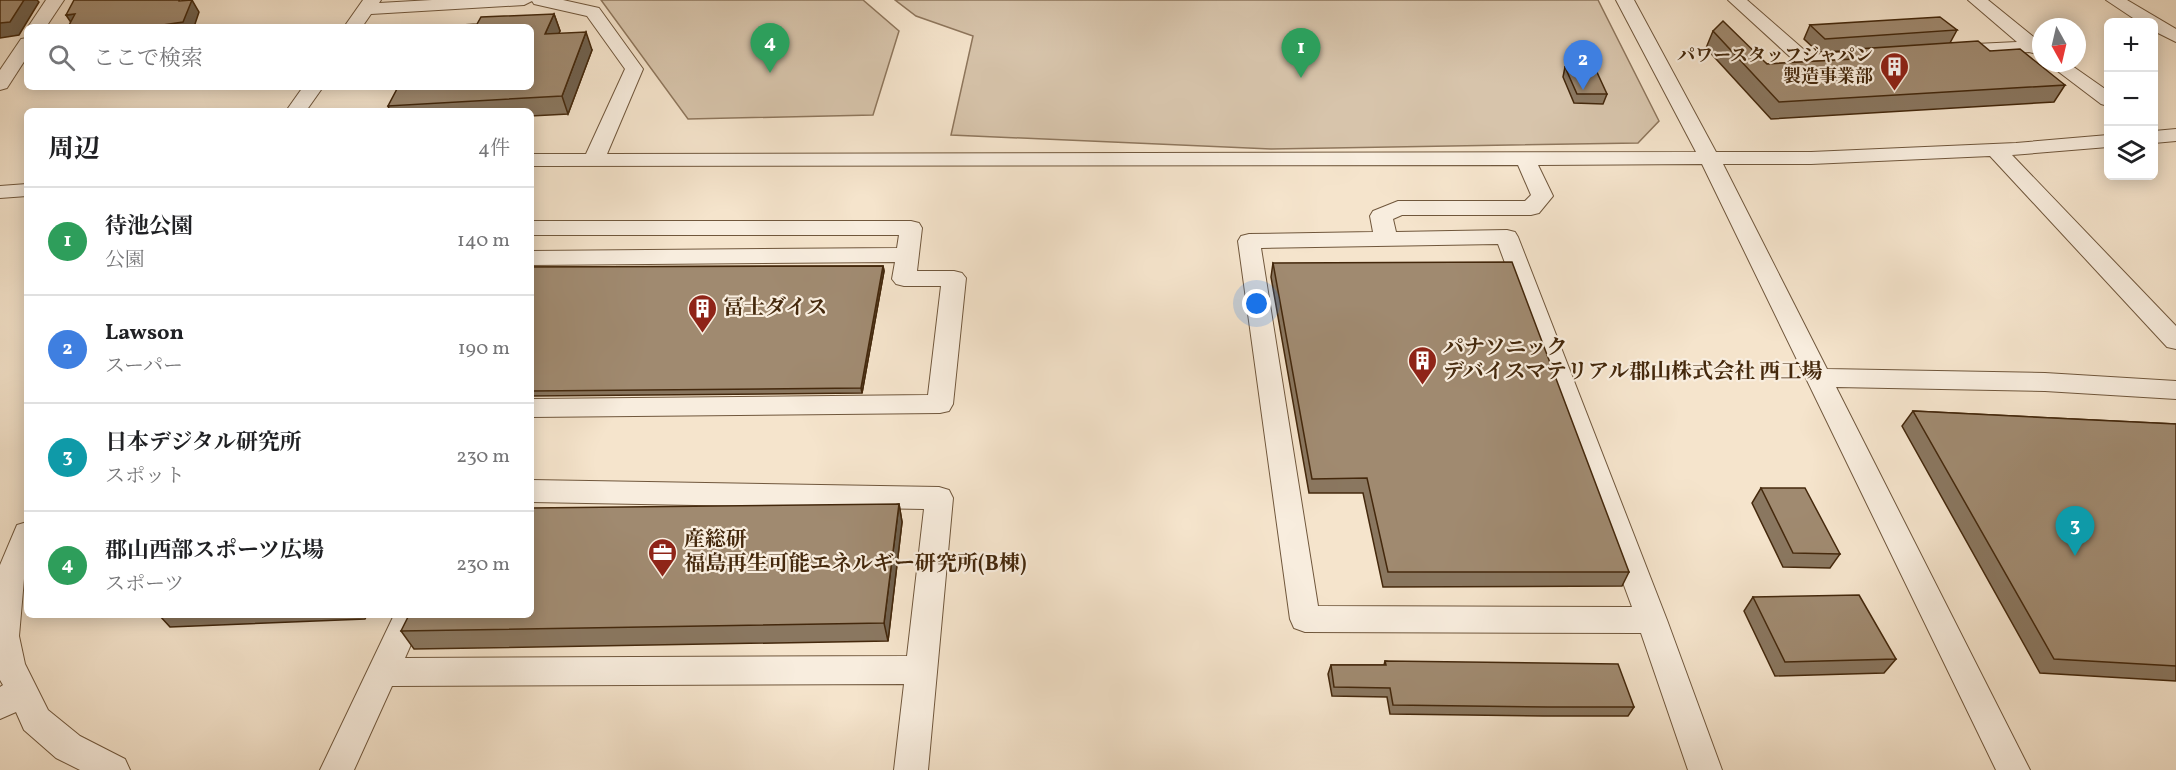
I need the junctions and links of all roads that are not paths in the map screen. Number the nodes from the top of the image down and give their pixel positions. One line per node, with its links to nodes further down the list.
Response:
1 (55, 0): 10 (street)
2 (524, 0): 8 (street)
3 (540, 0): 28 (street)
4 (1625, 0): 27 (street)
5 (1737, 0): 18 (street)
6 (1977, 0): 14 (street)
7 (2115, 0): 9 (street)
8 (369, 4): 11 (street)
9 (2144, 18)
10 (39, 24)
11 (355, 24)
12 (2158, 27): 13 (street)
13 (2176, 38)
14 (2032, 45)
15 (24, 48): 20 (street)
16 (2032, 49): 17 (street)
17 (1937, 52)
18 (1889, 55)
19 (2069, 72): 22 (street)
20 (0, 84)
21 (310, 90): 23 (street)
22 (2104, 97)
23 (298, 108)
24 (2104, 141): 25 (street)
25 (1995, 149): 27 (street); 36 (street)
26 (1526, 158): 27 (street); 28 (street); 33 (street)
27 (1709, 158): 37 (street)
28 (594, 159): 29 (street)
29 (534, 160)
30 (24, 190): 31 (street)
31 (0, 192)
32 (534, 228): 34 (street)
33 (1386, 239): 44 (street); 44 (street)
34 (907, 255): 35 (street); 39 (street)
35 (534, 258)
36 (2176, 341)
37 (1818, 378): 38 (street); 52 (street)
38 (2176, 390)
39 (534, 408)
40 (534, 491): 45 (street)
41 (24, 539): 42 (street)
42 (4, 580): 47 (street)
43 (408, 618): 46 (street)
44 (1652, 620): 51 (street)
45 (921, 670): 46 (street); 50 (street)
46 (383, 672): 49 (street)
47 (12, 697): 48 (street)
48 (112, 770)
49 (337, 770)
50 (910, 770)
51 (1705, 770)
52 (2013, 770)

